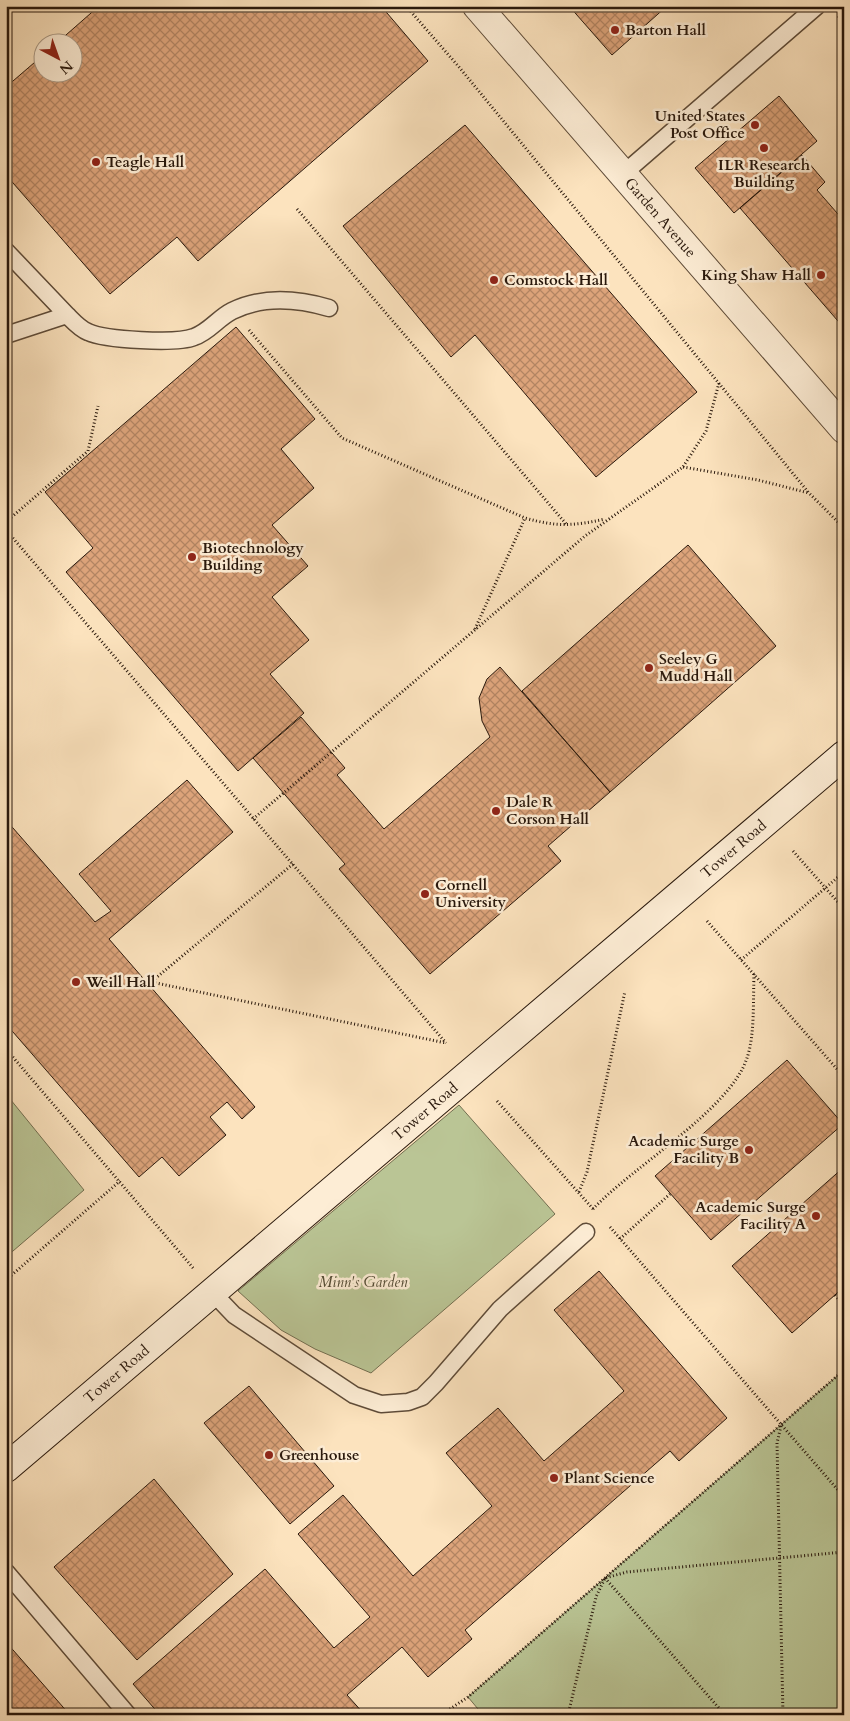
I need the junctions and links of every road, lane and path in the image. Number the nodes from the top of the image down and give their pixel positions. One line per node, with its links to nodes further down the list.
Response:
1 (406, 6): 11 (path)
2 (477, 6): 4 (street, Garden Avenue)
3 (817, 6): 4 (lane)
4 (623, 174): 13 (street, Garden Avenue)
5 (297, 209): 19 (path)
6 (6, 251): 8 (lane)
7 (329, 308): 8 (lane)
8 (67, 316): 10 (lane)
9 (247, 328): 16 (path)
10 (6, 335)
11 (720, 383): 14 (path); 15 (path)
12 (98, 406): 18 (path)
13 (844, 430)
14 (683, 467): 15 (path); 17 (path)
15 (809, 493): 20 (path)
16 (525, 518): 19 (path); 22 (path)
17 (606, 519): 19 (path); 22 (path)
18 (6, 522)
19 (567, 525)
20 (844, 528)
21 (6, 530): 24 (path)
22 (474, 631): 24 (path)
23 (844, 755): 46 (street, Tower Road)
24 (253, 820): 26 (path)
25 (793, 851): 28 (path)
26 (293, 864): 26 (path)
27 (844, 872): 28 (path)
28 (825, 888): 29 (path); 31 (path)
29 (844, 909)
30 (707, 921): 31 (path)
31 (741, 960): 32 (path)
32 (754, 974): 35 (path); 40 (path)
33 (625, 992): 38 (path)
34 (6, 1049): 37 (path)
35 (844, 1078)
36 (497, 1100): 38 (path)
37 (120, 1181): 45 (path); 46 (path)
38 (579, 1192): 40 (path)
39 (670, 1194): 44 (path)
40 (593, 1208): 41 (path)
41 (599, 1215)
42 (604, 1221): 44 (path)
43 (586, 1232): 46 (lane)
44 (620, 1239): 50 (path)
45 (6, 1280)
46 (213, 1293): 51 (street, Tower Road)
47 (835, 1295): 48 (path)
48 (844, 1306)
49 (844, 1370): 50 (path)
50 (781, 1425): 52 (path); 54 (path); 56 (path)
51 (6, 1468)
52 (844, 1497)
53 (844, 1552): 54 (path)
54 (778, 1558): 56 (path); 61 (path)
55 (6, 1572): 57 (lane)
56 (604, 1578): 58 (path); 59 (path); 60 (path)
57 (128, 1715)
58 (441, 1715)
59 (568, 1715)
60 (725, 1715)
61 (782, 1715)

